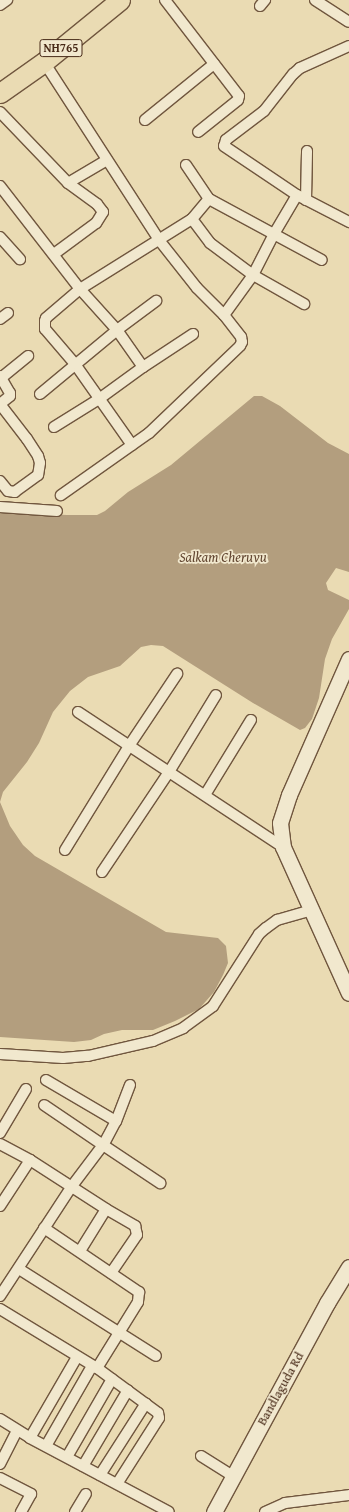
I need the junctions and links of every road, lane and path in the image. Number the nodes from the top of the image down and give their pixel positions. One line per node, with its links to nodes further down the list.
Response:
1 (6, 0): 5 (street)
2 (120, 0): 8 (highway, NH765)
3 (165, 0): 9 (street)
4 (315, 0): 6 (street)
5 (0, 5)
6 (349, 22)
7 (349, 46): 19 (street)
8 (44, 62): 10 (highway, NH765); 15 (street)
9 (214, 64): 12 (street); 13 (street)
10 (0, 93)
11 (0, 112): 17 (street)
12 (145, 120)
13 (198, 132)
14 (307, 151): 21 (street)
15 (107, 160): 17 (street); 26 (street)
16 (186, 165): 20 (street)
17 (68, 183): 27 (street)
18 (0, 186): 27 (street)
19 (297, 195): 21 (street); 24 (street)
20 (209, 199): 22 (street); 24 (street)
21 (306, 200): 23 (street)
22 (192, 219): 26 (street); 30 (street)
23 (349, 222)
24 (274, 234): 29 (street); 30 (street)
25 (0, 237): 28 (street)
26 (160, 240): 31 (street); 34 (street)
27 (54, 254): 31 (street)
28 (20, 259)
29 (322, 260)
30 (253, 275): 33 (street); 34 (street)
31 (80, 289): 35 (street); 38 (street)
32 (156, 301): 35 (street)
33 (304, 304)
34 (224, 315): 45 (street)
35 (118, 330): 38 (street); 39 (street)
36 (193, 334): 39 (street)
37 (28, 356): 40 (street)
38 (75, 364): 41 (street); 42 (street)
39 (144, 367): 42 (street)
40 (1, 377): 43 (street)
41 (40, 394)
42 (98, 399): 44 (street); 45 (street)
43 (0, 404): 46 (street)
44 (54, 427)
45 (132, 445): 47 (street)
46 (0, 481)
47 (61, 495)
48 (0, 507): 49 (street)
49 (57, 511)
50 (349, 659): 58 (street)
51 (177, 674): 55 (street)
52 (216, 695): 56 (street)
53 (78, 712): 55 (street)
54 (250, 720): 57 (street)
55 (129, 746): 56 (street); 59 (street)
56 (169, 772): 57 (street); 60 (street)
57 (204, 796): 58 (street)
58 (283, 847): 61 (street)
59 (65, 850)
60 (102, 872)
61 (311, 910): 62 (street); 63 (street)
62 (349, 992)
63 (0, 1054)
64 (46, 1080): 68 (street)
65 (130, 1085): 68 (street)
66 (26, 1089): 69 (street)
67 (44, 1105): 71 (street)
68 (116, 1121): 71 (street)
69 (0, 1132)
70 (0, 1144): 72 (street)
71 (103, 1145): 73 (street); 74 (street)
72 (30, 1160): 74 (street); 75 (street)
73 (160, 1183)
74 (72, 1186): 76 (street); 77 (street)
75 (0, 1206)
76 (106, 1209): 78 (street); 81 (street)
77 (44, 1228): 78 (street); 80 (street)
78 (80, 1251): 81 (street)
79 (349, 1267): 100 (street, Bandlaguda Rd)
80 (19, 1269): 82 (street); 84 (street)
81 (111, 1273): 84 (street)
82 (0, 1296)
83 (0, 1309): 86 (street)
84 (119, 1331): 85 (street); 87 (street)
85 (156, 1356)
86 (77, 1357): 87 (street); 93 (street)
87 (95, 1367): 88 (street); 94 (street)
88 (112, 1379): 89 (street); 96 (street)
89 (128, 1390): 90 (street); 98 (street)
90 (146, 1403): 99 (street); 102 (street)
91 (0, 1419): 92 (street)
92 (17, 1431): 93 (street); 97 (street)
93 (30, 1438): 94 (street)
94 (46, 1446): 96 (street)
95 (201, 1456): 100 (street)
96 (67, 1457): 98 (street)
97 (0, 1464)
98 (83, 1466): 99 (street)
99 (100, 1475): 102 (street)
100 (233, 1476): 108 (street, Bandlaguda Rd)
101 (0, 1478): 105 (street)
102 (117, 1484): 107 (street)
103 (86, 1494): 106 (street)
104 (349, 1495): 109 (street)
105 (21, 1512)
106 (75, 1512)
107 (169, 1512)
108 (214, 1512)
109 (265, 1512)

